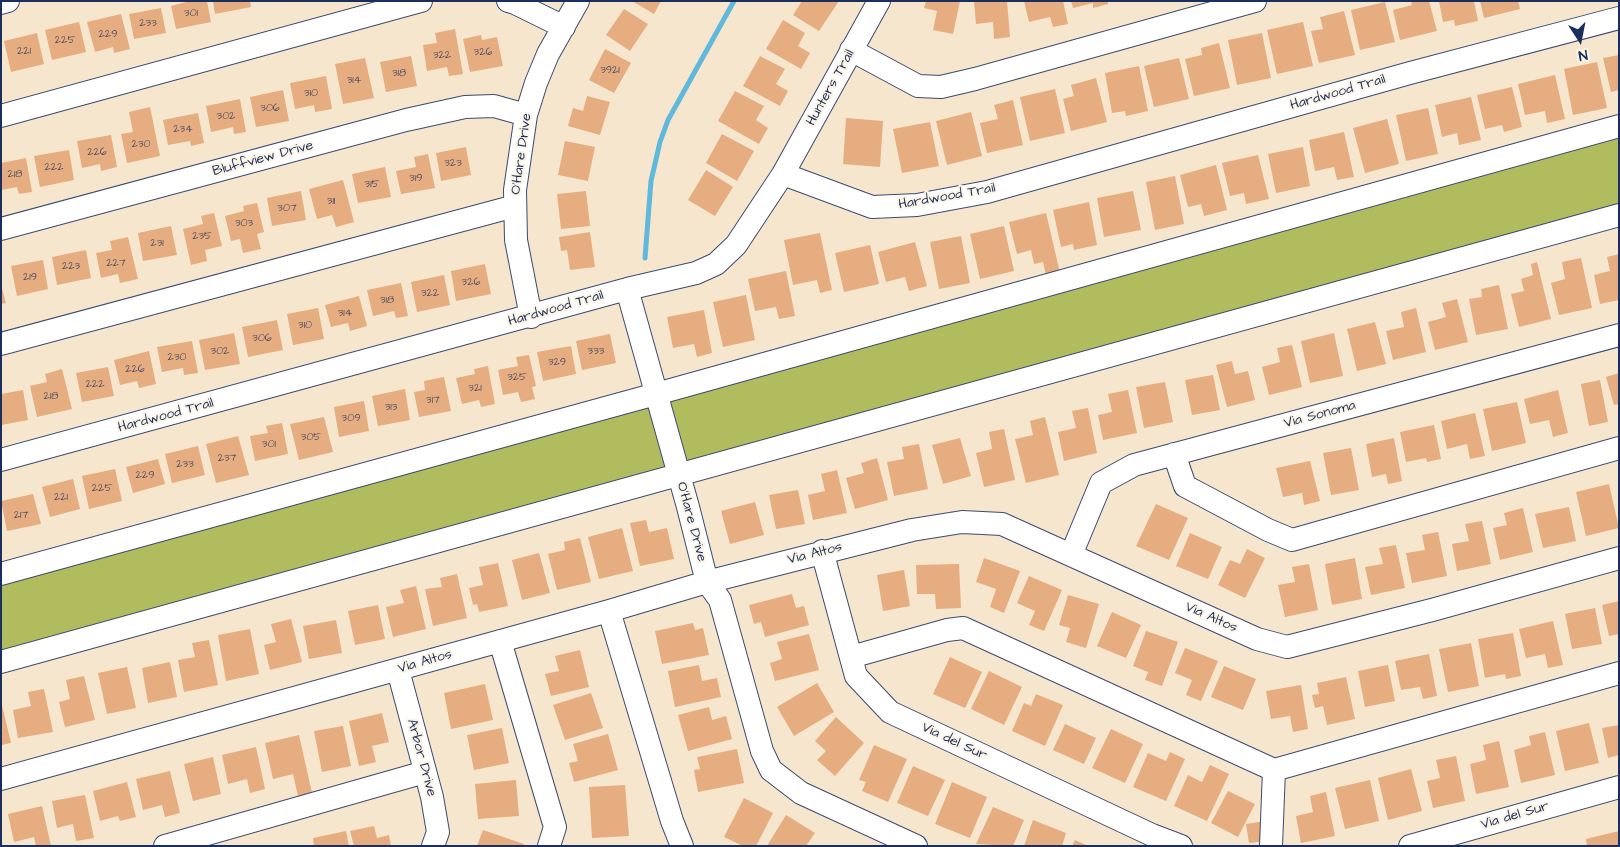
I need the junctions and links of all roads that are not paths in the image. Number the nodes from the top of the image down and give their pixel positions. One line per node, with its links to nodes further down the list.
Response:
1 (8, 1): 7 (street)
2 (420, 1): 12 (street)
3 (508, 1): 9 (street)
4 (578, 1): 9 (street, O'Hare Drive)
5 (879, 1): 10 (street, Hunters Trail)
6 (1256, 1): 10 (street)
7 (1, 3)
8 (1619, 18): 14 (street, Hardwood Trail)
9 (564, 27): 11 (street, O'Hare Drive)
10 (851, 50): 14 (street, Hunters Trail)
11 (526, 115): 15 (street, O'Hare Drive); 17 (street, Bluffview Drive)
12 (1, 116)
13 (1619, 126): 22 (street)
14 (783, 174): 18 (street, Hardwood Trail)
15 (516, 206): 19 (street, O'Hare Drive); 21 (street)
16 (1619, 215): 26 (street)
17 (1, 229)
18 (627, 289): 19 (street, Hardwood Trail); 22 (street, O'Hare Drive)
19 (531, 317): 25 (street, Hardwood Trail)
20 (1619, 335): 24 (street, Via Sonoma)
21 (1, 344)
22 (656, 394): 26 (street, O'Hare Drive); 30 (street)
23 (1619, 448): 24 (street)
24 (1174, 454): 28 (street, Via Sonoma)
25 (1, 460)
26 (679, 474): 31 (street, O'Hare Drive); 35 (street)
27 (822, 552): 28 (street, Via Altos); 31 (street, Via Altos); 34 (street, Via del Sur)
28 (1071, 556): 29 (street, Via Altos)
29 (1619, 558)
30 (1, 574)
31 (707, 582): 32 (street, Via Altos); 46 (street, O'Hare Drive)
32 (609, 611): 33 (street, Via Altos); 45 (street)
33 (500, 641): 36 (street, Via Altos); 44 (street)
34 (851, 657): 38 (street); 47 (street, Via del Sur)
35 (1, 662)
36 (398, 670): 39 (street, Arbor Drive); 40 (street, Via Altos)
37 (1619, 674): 38 (street)
38 (1274, 770): 48 (street)
39 (425, 772): 42 (street); 43 (street, Arbor Drive)
40 (1, 779)
41 (1619, 786): 49 (street, Via del Sur)
42 (165, 846)
43 (433, 846)
44 (549, 846)
45 (682, 846)
46 (916, 846)
47 (1181, 846)
48 (1271, 846)
49 (1410, 846)

